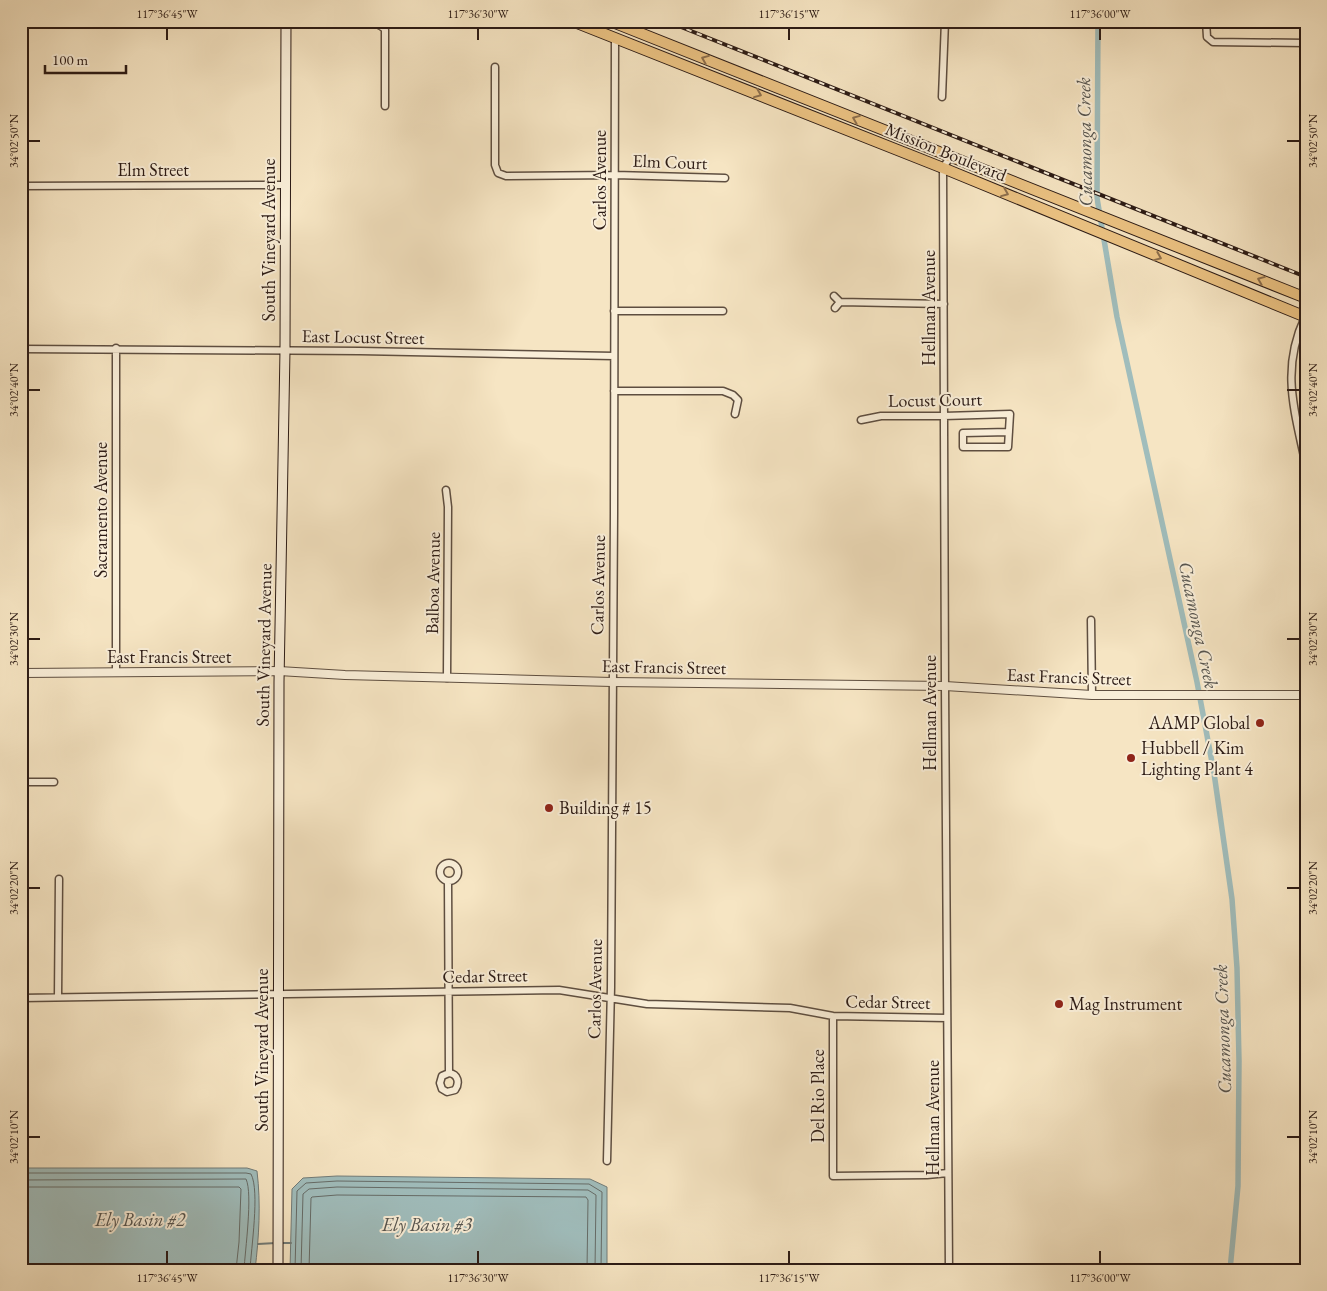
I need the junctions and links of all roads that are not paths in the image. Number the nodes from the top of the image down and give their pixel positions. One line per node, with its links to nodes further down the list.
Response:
1 (572, 21): 8 (main road, Mission Boulevard)
2 (610, 21): 13 (main road, Mission Boulevard, one-way to 2)
3 (945, 21): 11 (street)
4 (1206, 21): 9 (street)
5 (286, 22): 6 (street); 7 (street); 17 (main road, South Vineyard Avenue)
6 (21, 23)
7 (382, 26): 12 (street)
8 (614, 38): 14 (main road, Mission Boulevard, one-way to 14); 15 (street, Carlos Avenue)
9 (1306, 43)
10 (495, 67): 15 (street)
11 (942, 97)
12 (385, 106)
13 (950, 157): 14 (street); 20 (main road, Mission Boulevard, one-way to 13)
14 (943, 168): 22 (street, Hellman Avenue); 26 (main road, Mission Boulevard, one-way to 26)
15 (615, 175): 16 (street, Elm Court); 24 (street, Carlos Avenue)
16 (725, 178)
17 (285, 185): 18 (street, Elm Street); 29 (main road, South Vineyard Avenue)
18 (21, 186)
19 (834, 296): 21 (street)
20 (1306, 298)
21 (840, 302): 22 (street); 23 (street)
22 (944, 304): 33 (street, Hellman Avenue)
23 (835, 308)
24 (614, 311): 25 (street); 30 (street, Carlos Avenue)
25 (722, 311)
26 (1305, 317): 36 (street)
27 (116, 348): 28 (street, East Locust Street); 29 (street, East Locust Street); 41 (street, Sacramento Avenue)
28 (21, 349)
29 (284, 350): 30 (street, East Locust Street); 39 (main road, South Vineyard Avenue)
30 (614, 356): 31 (street, Carlos Avenue)
31 (614, 391): 32 (street); 43 (street, Carlos Avenue)
32 (735, 414)
33 (944, 416): 34 (street, Locust Court); 35 (street, Locust Court); 44 (street, Hellman Avenue)
34 (861, 420)
35 (1009, 432): 35 (street)
36 (1306, 466)
37 (446, 490): 42 (street, Balboa Avenue)
38 (1091, 620): 45 (street)
39 (279, 671): 41 (street, East Francis Street); 42 (street, East Francis Street); 52 (main road, South Vineyard Avenue)
40 (21, 672): 41 (street, East Francis Street)
41 (116, 672)
42 (447, 678): 43 (street, East Francis Street)
43 (612, 682): 44 (street, East Francis Street); 54 (street, Carlos Avenue)
44 (944, 686): 45 (street, East Francis Street); 57 (street, Hellman Avenue)
45 (1092, 695): 46 (street, East Francis Street)
46 (1306, 695)
47 (21, 782): 48 (street)
48 (54, 782)
49 (59, 879): 53 (street)
50 (448, 881): 51 (street)
51 (449, 992): 52 (street, Cedar Street); 54 (street, Cedar Street); 58 (street)
52 (279, 995): 53 (street, Cedar Street); 61 (main road, South Vineyard Avenue)
53 (58, 997): 55 (street, Cedar Street)
54 (610, 997): 56 (street, Cedar Street); 59 (street, Carlos Avenue)
55 (21, 998)
56 (832, 1016): 57 (street, Cedar Street); 60 (street, Del Rio Place)
57 (947, 1018): 60 (street, Hellman Avenue)
58 (449, 1073)
59 (606, 1162)
60 (948, 1173): 62 (street, Hellman Avenue)
61 (278, 1270)
62 (949, 1270)

